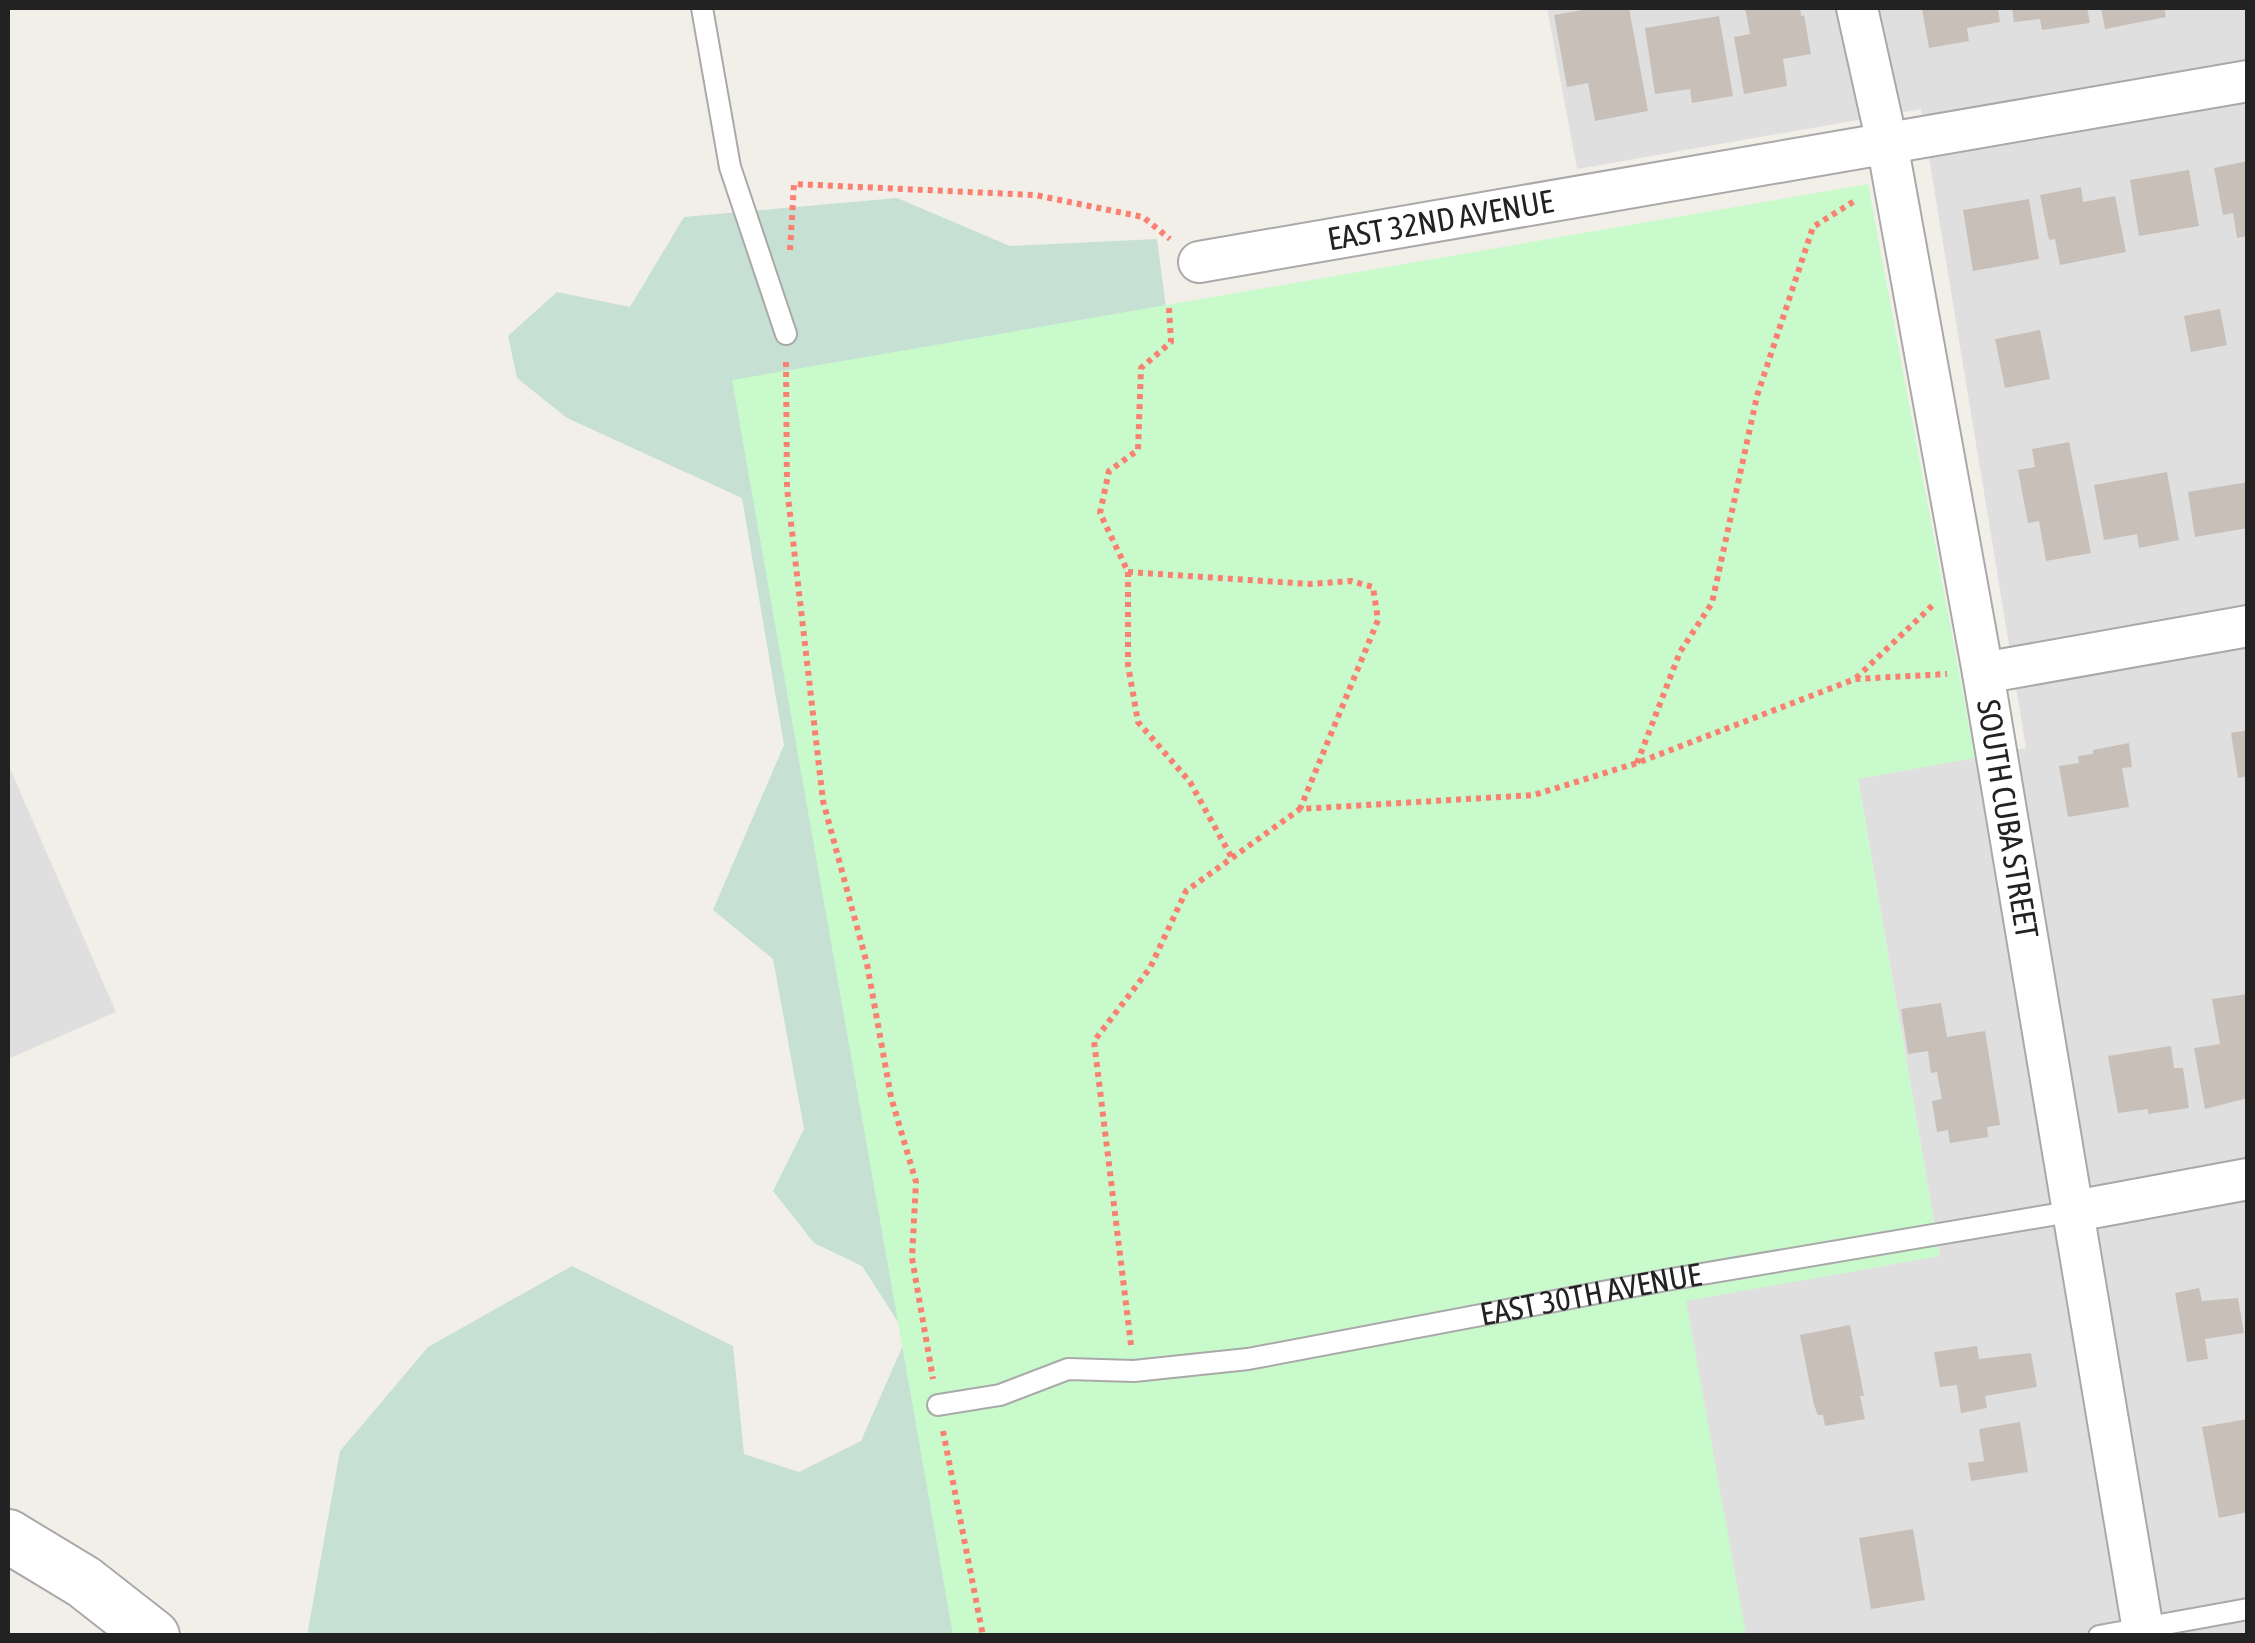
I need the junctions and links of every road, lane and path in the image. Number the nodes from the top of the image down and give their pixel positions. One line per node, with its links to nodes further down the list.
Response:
1 (702, 8): 9 (lane)
2 (1858, 8): 4 (street, SOUTH CUBA STREET)
3 (2248, 81): 4 (street, EAST 32ND AVENUE)
4 (1887, 143): 7 (street, EAST 32ND AVENUE); 11 (street, SOUTH CUBA STREET)
5 (1856, 200): 15 (path)
6 (790, 259): 7 (path)
7 (1199, 262)
8 (1170, 308): 10 (path)
9 (786, 334): 21 (path)
10 (1128, 572): 16 (path); 17 (path)
11 (1969, 594): 13 (street, SOUTH CUBA STREET); 14 (path)
12 (2248, 626): 13 (street)
13 (1984, 673): 14 (path); 19 (street, SOUTH CUBA STREET)
14 (1855, 678): 15 (path)
15 (1637, 763): 16 (path)
16 (1300, 809): 17 (path)
17 (1232, 858): 20 (path)
18 (2248, 1179): 19 (street, EAST 30TH AVENUE)
19 (2075, 1211): 20 (lane, EAST 30TH AVENUE); 24 (street, SOUTH CUBA STREET)
20 (1134, 1372): 21 (lane, EAST 30TH AVENUE)
21 (938, 1406): 26 (path)
22 (8, 1536): 25 (street)
23 (2248, 1610): 24 (lane)
24 (2144, 1632): 27 (lane)
25 (153, 1636)
26 (983, 1636)
27 (2100, 1636)

